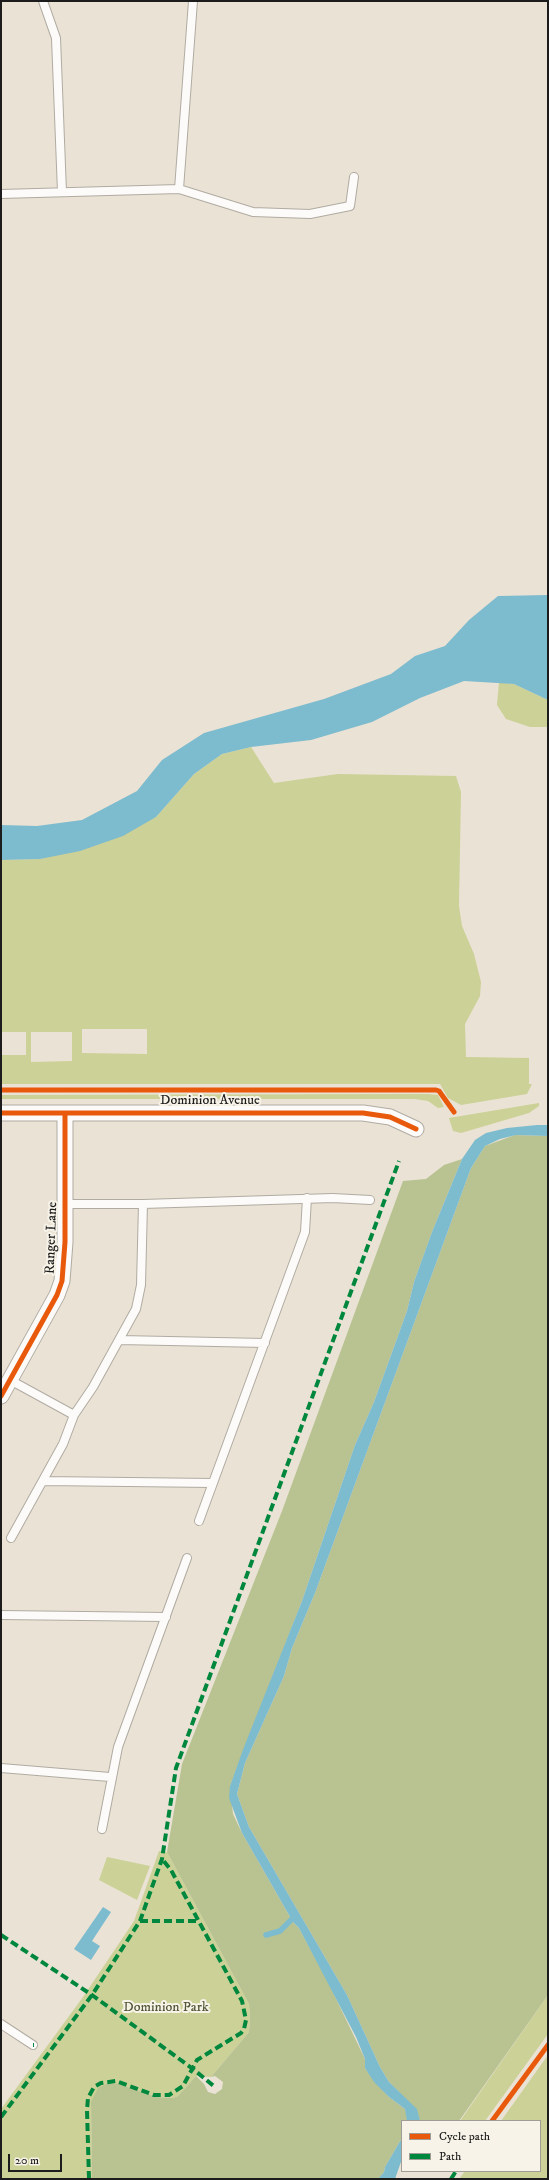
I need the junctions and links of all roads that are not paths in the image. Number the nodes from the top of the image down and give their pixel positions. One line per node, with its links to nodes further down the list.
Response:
1 (43, 1): 5 (lane)
2 (193, 1): 4 (lane)
3 (354, 177): 4 (lane)
4 (178, 189): 5 (lane)
5 (62, 192): 6 (lane)
6 (1, 194)
7 (1, 1113): 8 (street, Dominion Avenue)
8 (65, 1113): 9 (street, Dominion Avenue); 12 (street, Ranger Lane)
9 (416, 1129)
10 (307, 1198): 11 (lane); 13 (lane); 15 (lane)
11 (370, 1200)
12 (66, 1204): 13 (lane); 16 (street, Ranger Lane)
13 (142, 1204): 14 (lane)
14 (120, 1340): 15 (lane); 18 (lane)
15 (265, 1343): 20 (lane)
16 (10, 1380): 17 (street, Ranger Lane); 18 (lane)
17 (1, 1396)
18 (74, 1415): 19 (lane)
19 (44, 1481): 20 (lane); 22 (lane)
20 (213, 1483): 21 (lane)
21 (199, 1521)
22 (10, 1538)
23 (187, 1558): 25 (lane)
24 (1, 1615): 25 (lane)
25 (166, 1617): 27 (lane)
26 (1, 1768): 27 (lane)
27 (110, 1777): 28 (lane)
28 (102, 1829)
29 (1, 2024): 30 (lane)
30 (33, 2045)

